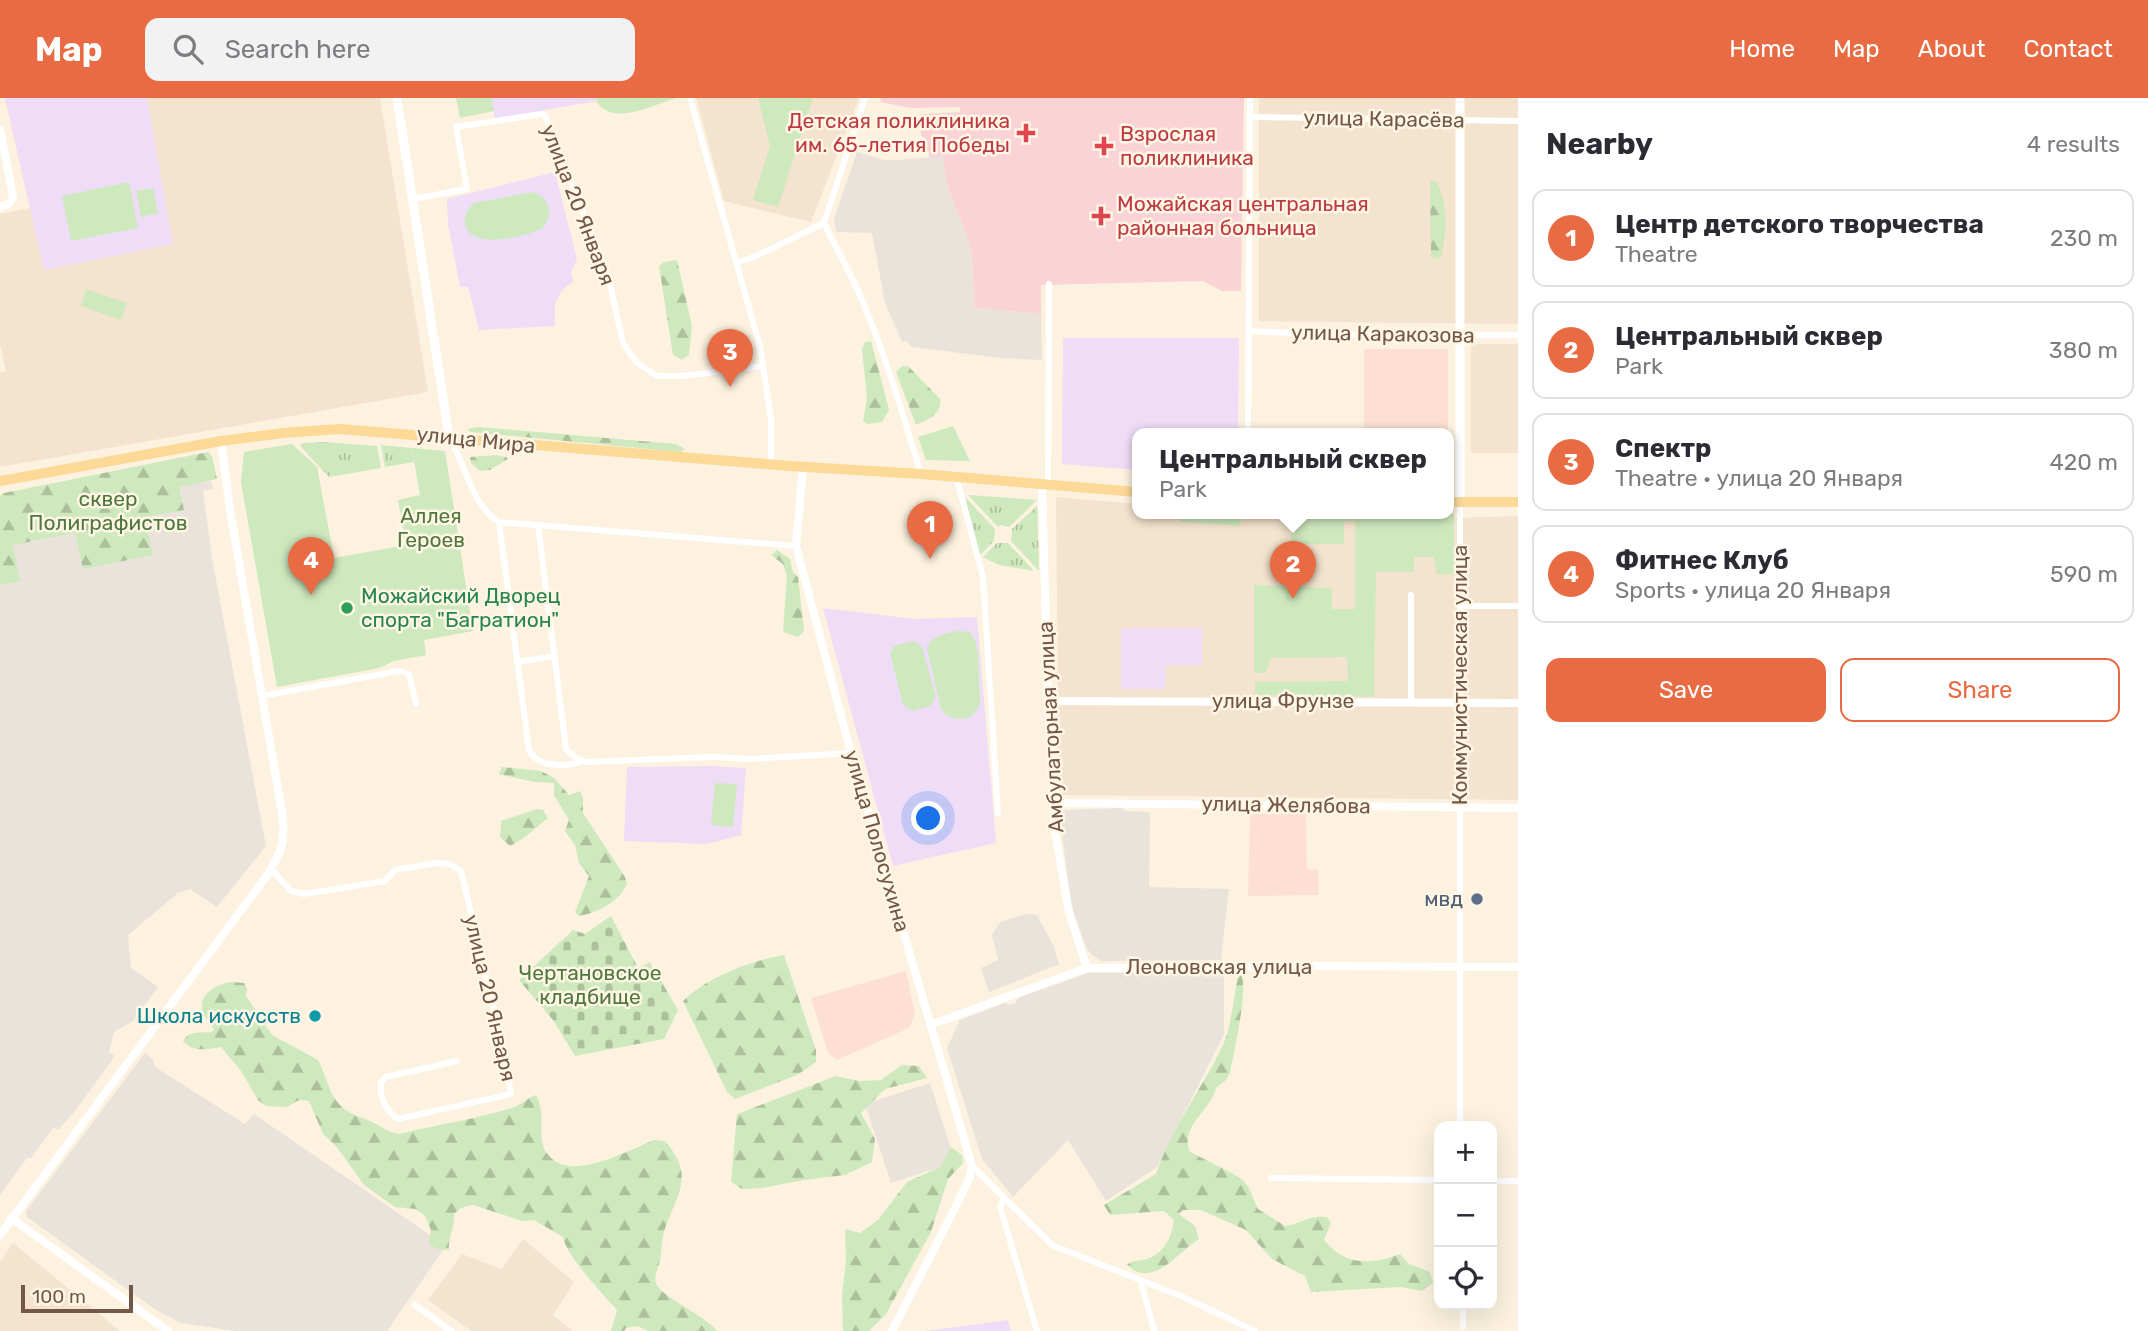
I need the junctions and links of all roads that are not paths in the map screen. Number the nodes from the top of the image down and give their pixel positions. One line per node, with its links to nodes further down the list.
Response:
1 (397, 98): 10 (main road)
2 (690, 98): 13 (street)
3 (865, 98): 12 (street)
4 (1250, 98): 6 (street)
5 (1460, 98): 7 (main road, Коммунистическая улица)
6 (1249, 117): 7 (street, улица Карасёва); 15 (street)
7 (1460, 121): 8 (street, улица Карасёва); 17 (main road, Коммунистическая улица)
8 (1518, 121)
9 (0, 130): 11 (street)
10 (413, 198): 18 (street, улица 20 Января); 20 (main road)
11 (0, 206)
12 (824, 223): 13 (street); 24 (street)
13 (736, 263): 18 (street)
14 (1049, 284): 27 (street, Амбулаторная улица)
15 (1249, 331): 17 (street, улица Каракозова); 19 (street)
16 (1518, 335): 17 (street, улица Каракозова)
17 (1460, 336): 29 (main road, Коммунистическая улица)
18 (764, 366): 22 (street)
19 (1248, 428)
20 (449, 437): 21 (main road, улица Мира); 22 (main road, улица Мира); 31 (street)
21 (221, 441): 26 (main road, улица Мира); 39 (street)
22 (771, 465): 23 (main road, улица Мира)
23 (803, 467): 24 (main road, улица Мира); 33 (street, улица Полосухина)
24 (921, 474): 25 (main road, улица Мира)
25 (956, 476): 27 (main road, улица Мира); 50 (street)
26 (0, 481)
27 (1045, 483): 28 (main road, улица Мира); 40 (street, Амбулаторная улица)
28 (1132, 492)
29 (1454, 502): 30 (main road); 35 (street, Коммунистическая улица)
30 (1518, 502)
31 (499, 522): 32 (street); 38 (street)
32 (538, 525): 33 (street); 37 (street)
33 (796, 546): 45 (street, улица Полосухина)
34 (1411, 595): 41 (street)
35 (1460, 606): 36 (street); 42 (street, Коммунистическая улица)
36 (1518, 606)
37 (554, 656): 38 (street); 46 (street)
38 (518, 662): 46 (street)
39 (262, 696): 44 (street); 51 (street)
40 (1048, 701): 41 (street, улица Фрунзе); 47 (street, Амбулаторная улица)
41 (1411, 702): 42 (street, улица Фрунзе)
42 (1460, 702): 43 (street, улица Фрунзе); 48 (street, Коммунистическая улица)
43 (1518, 703)
44 (416, 704)
45 (850, 753): 46 (street); 55 (street, улица Полосухина)
46 (581, 761)
47 (1053, 803): 48 (street, улица Желябова); 54 (street, Амбулаторная улица)
48 (1460, 807): 49 (street, улица Желябова); 52 (street, Коммунистическая улица)
49 (1518, 808)
50 (998, 813)
51 (271, 869): 56 (street, улица 20 Января); 64 (street)
52 (1459, 966): 53 (street, Леоновская улица); 54 (street, Леоновская улица); 57 (street, Коммунистическая улица)
53 (1518, 967)
54 (1087, 968): 55 (street, Леоновская улица)
55 (930, 1025): 58 (street, улица Полосухина)
56 (457, 1061)
57 (1460, 1121)
58 (972, 1166): 63 (street, улица Полосухина); 72 (street)
59 (1271, 1178): 60 (street)
60 (1434, 1180)
61 (1497, 1181): 62 (street)
62 (1518, 1181)
63 (1004, 1199): 66 (street, улица Полосухина); 73 (street)
64 (11, 1218): 65 (street); 70 (street)
65 (0, 1235)
66 (1141, 1280): 74 (street); 75 (street, улица Полосухина)
67 (415, 1306): 71 (street)
68 (1463, 1310): 69 (street)
69 (1463, 1327)
70 (168, 1331)
71 (451, 1331)
72 (892, 1331)
73 (1037, 1331)
74 (1154, 1331)
75 (1255, 1331)

